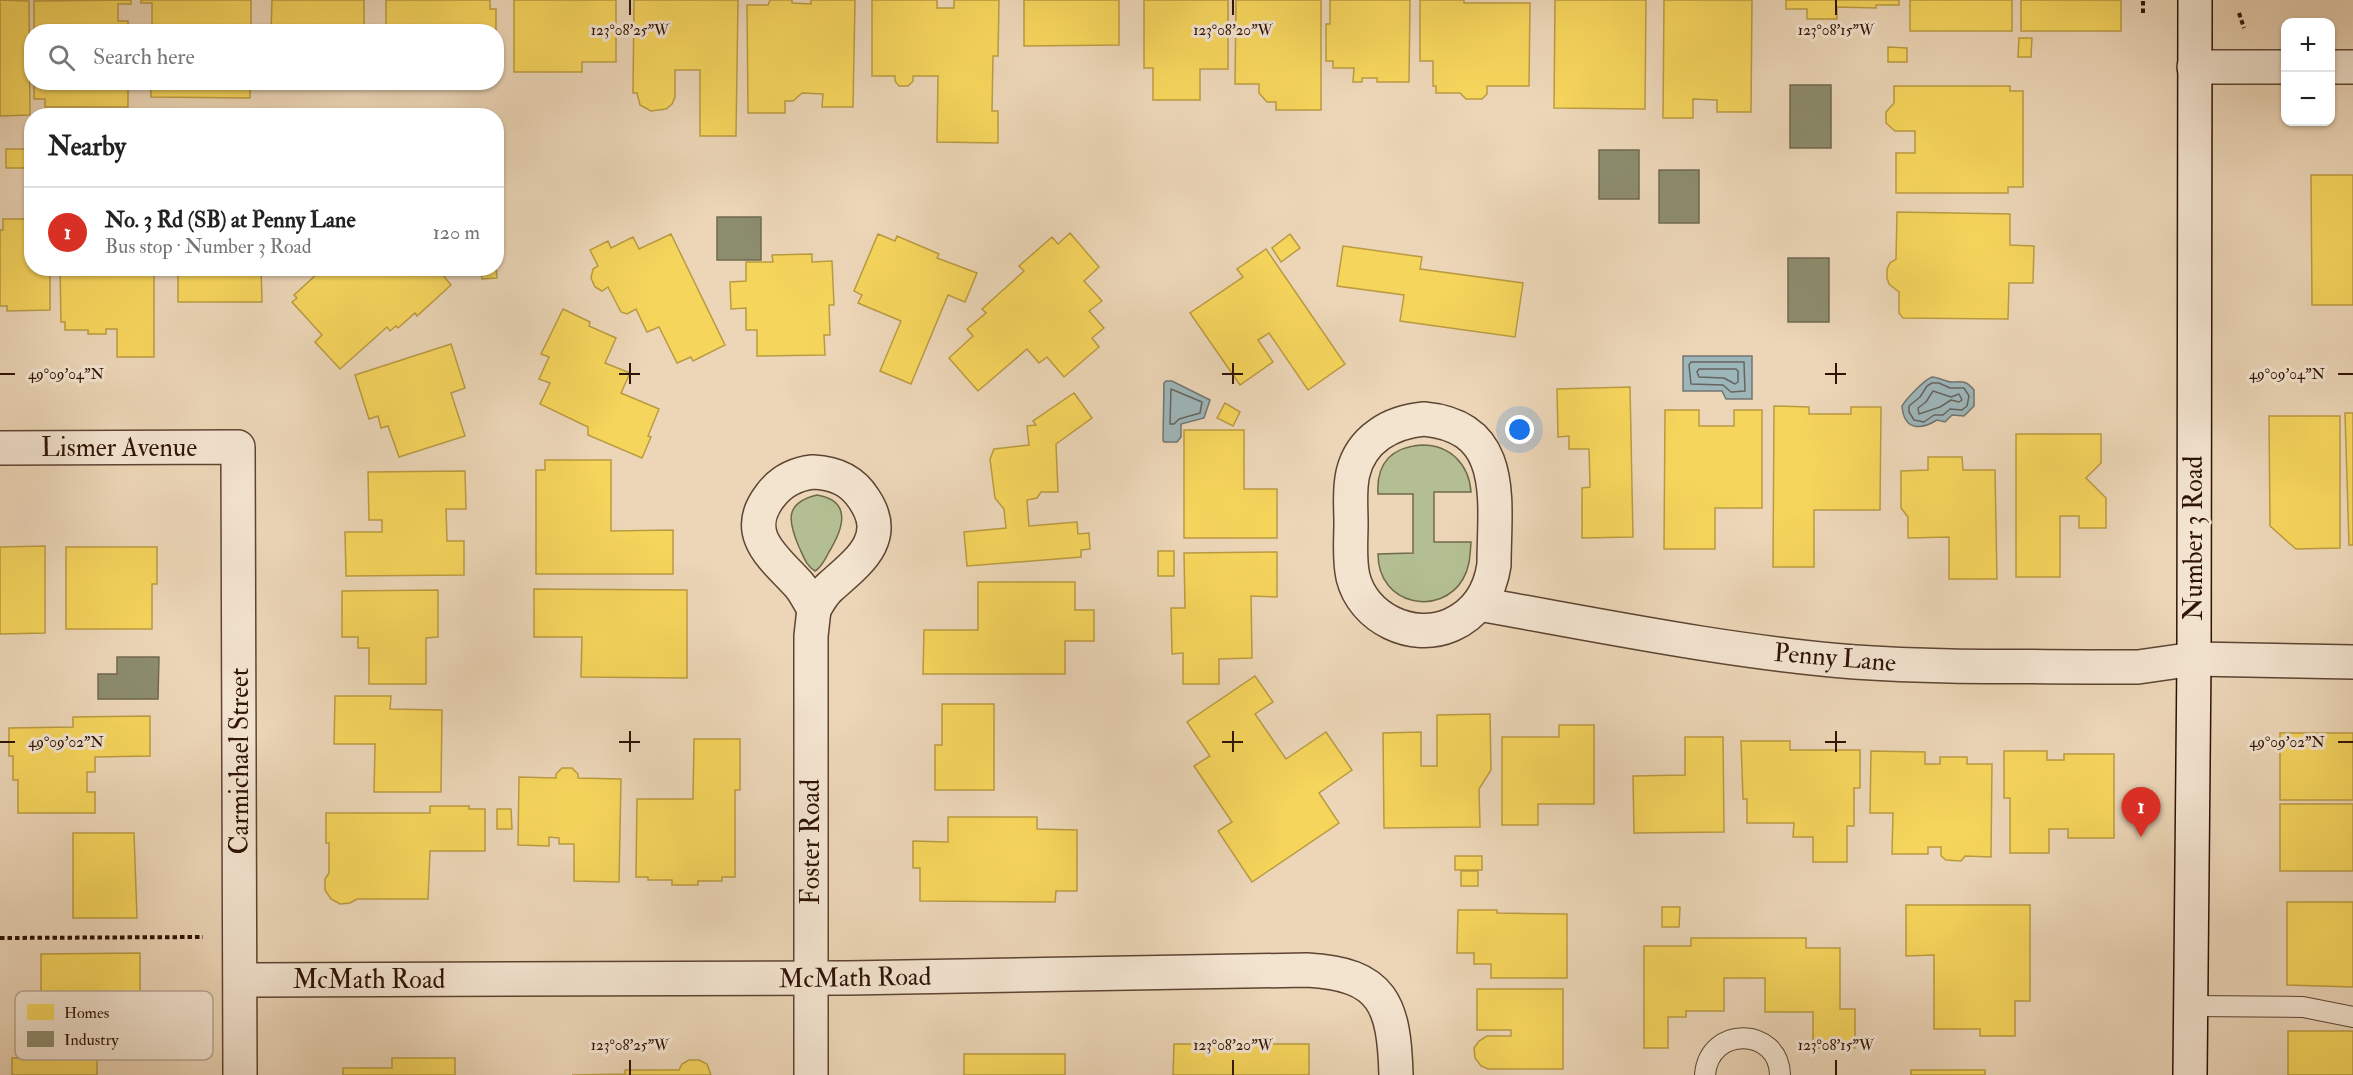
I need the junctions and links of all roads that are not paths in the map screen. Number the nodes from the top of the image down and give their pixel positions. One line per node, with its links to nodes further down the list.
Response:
1 (2195, 0): 2 (street, Number 3 Road)
2 (2194, 67): 3 (street); 10 (street, Number 3 Road)
3 (2281, 67)
4 (2335, 67): 5 (street)
5 (2353, 67)
6 (238, 447): 7 (street, Lismer Avenue); 13 (street, Carmichael Street)
7 (0, 448)
8 (1479, 604): 8 (street); 10 (street, Penny Lane)
9 (814, 609): 12 (street, Foster Road)
10 (2194, 659): 11 (street, Penny Lane); 14 (street, Number 3 Road)
11 (2353, 662)
12 (811, 978): 13 (street, McMath Road); 17 (street, Foster Road); 18 (street, McMath Road)
13 (241, 980): 16 (street, Carmichael Street)
14 (2190, 1006): 15 (lane); 21 (street, Number 3 Road)
15 (2353, 1017)
16 (240, 1075)
17 (811, 1075)
18 (1396, 1075)
19 (1704, 1075): 20 (lane)
20 (1780, 1075)
21 (2190, 1075)

